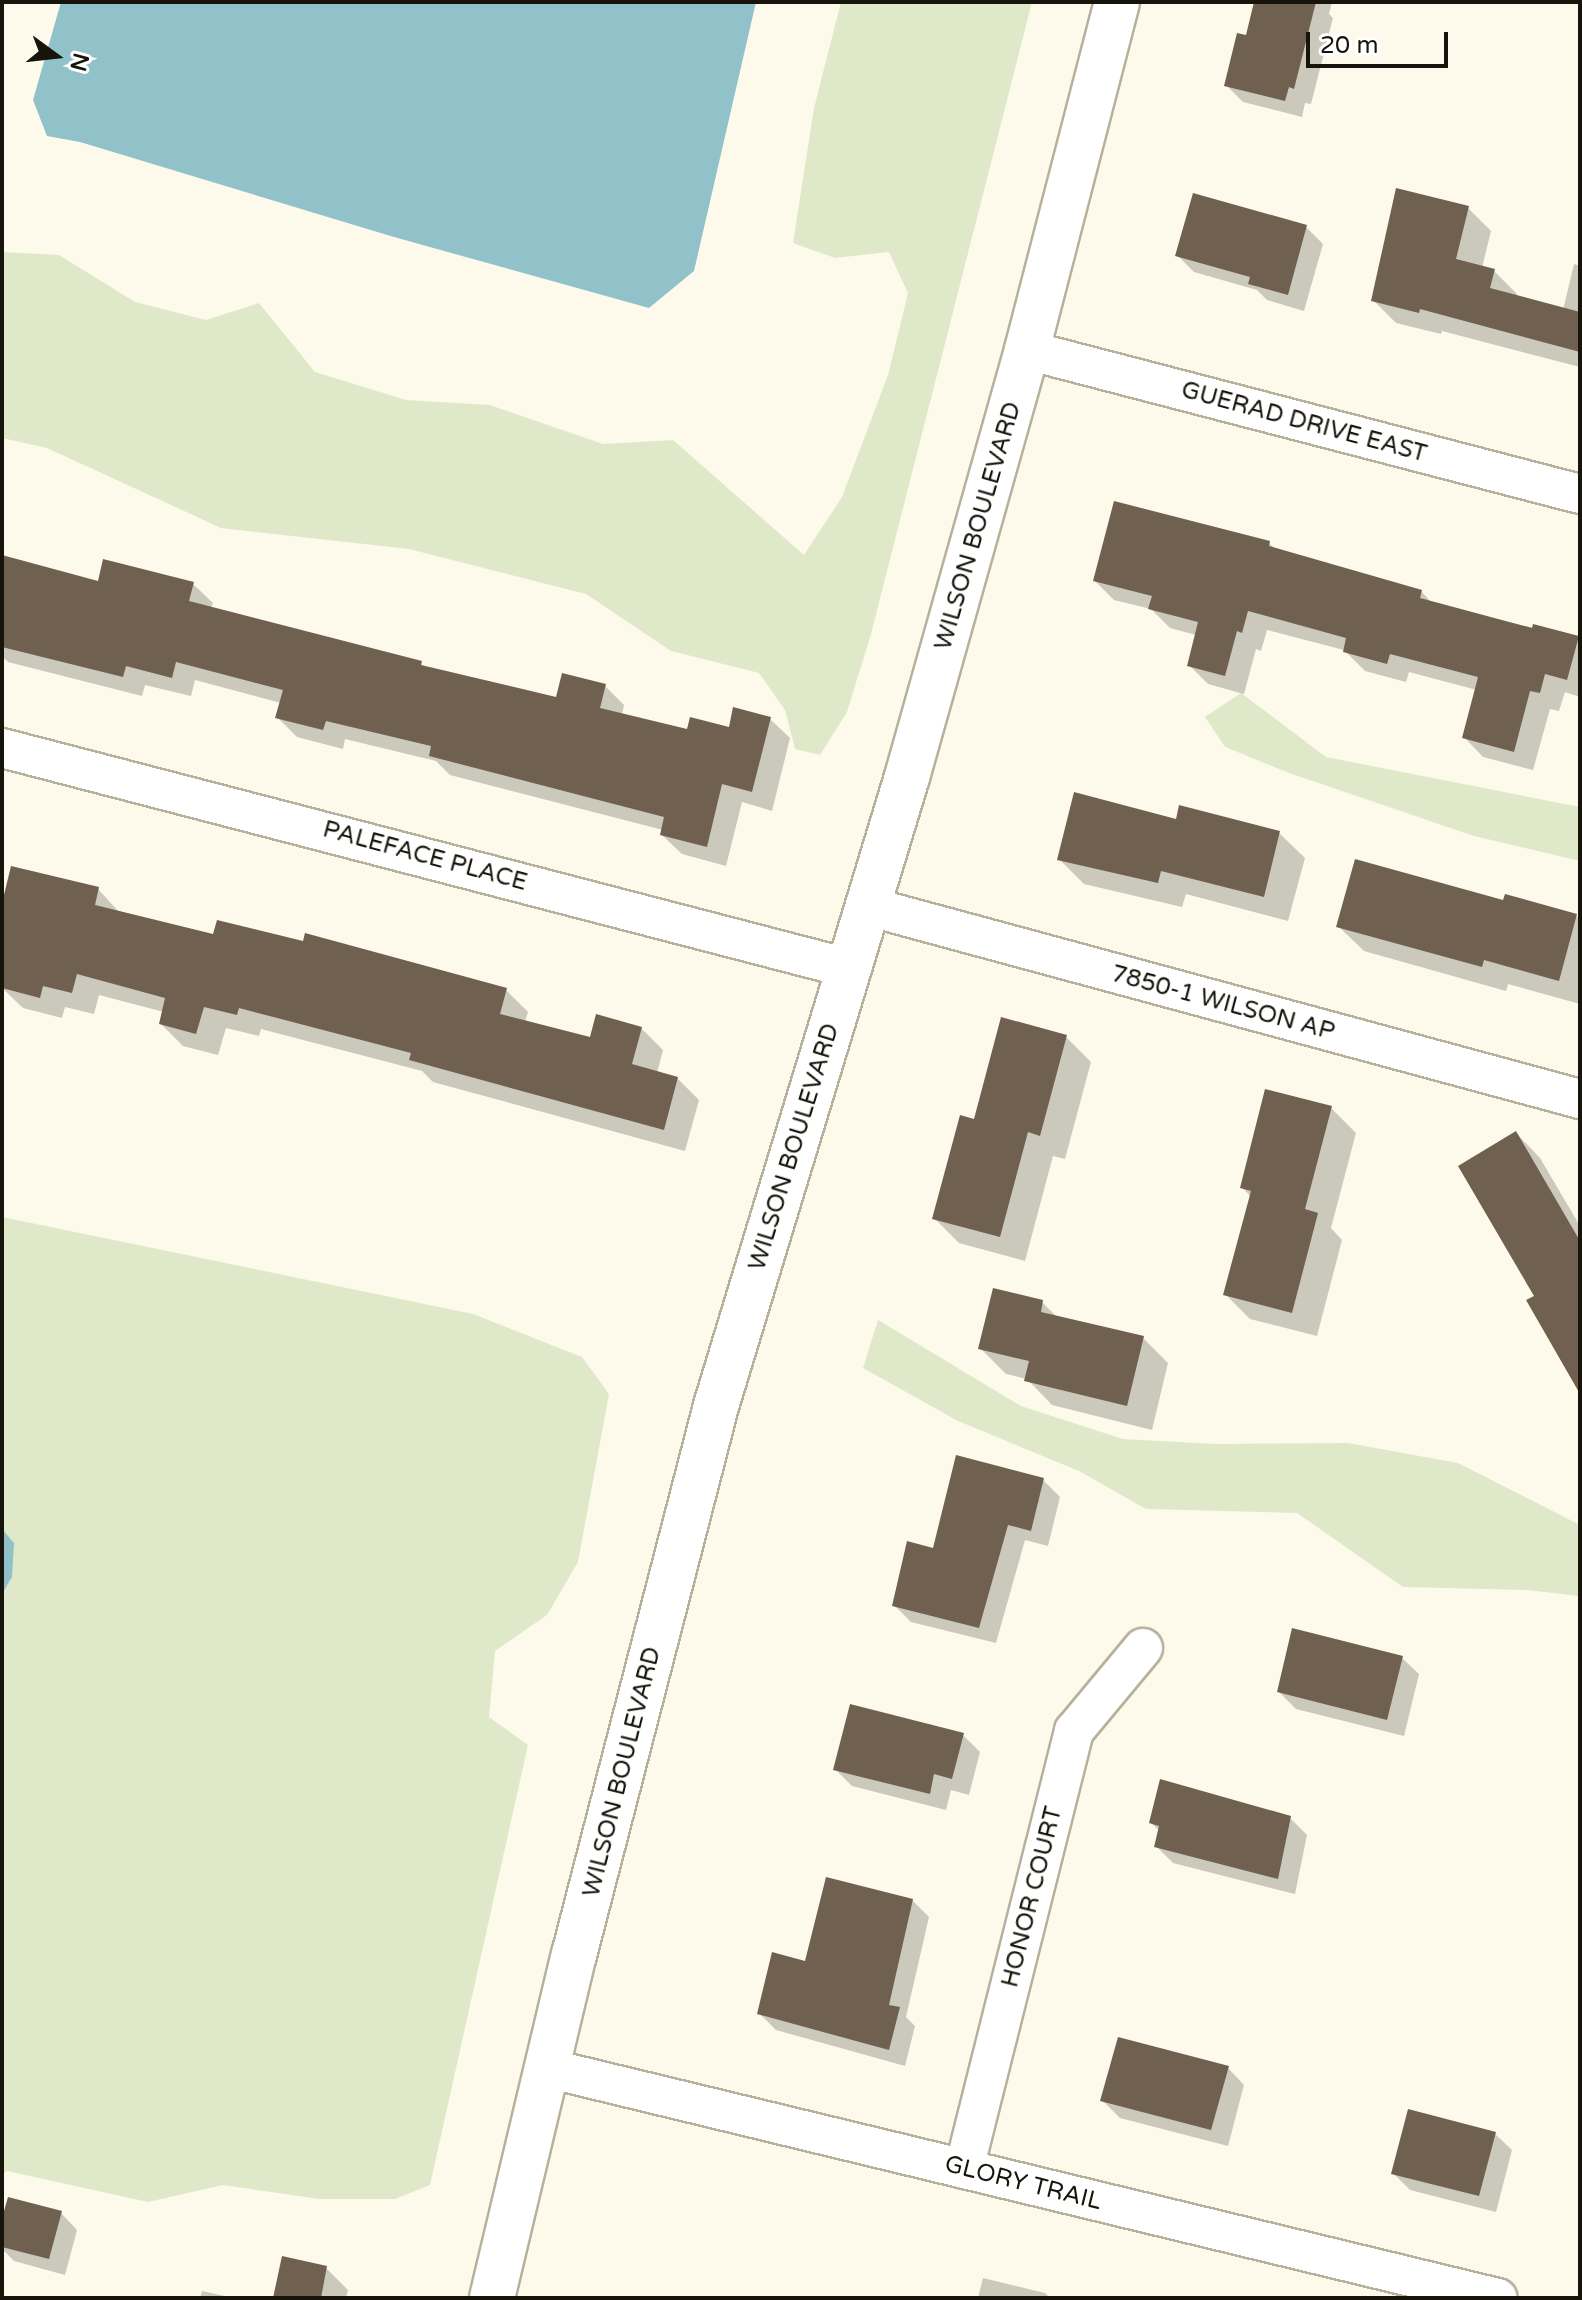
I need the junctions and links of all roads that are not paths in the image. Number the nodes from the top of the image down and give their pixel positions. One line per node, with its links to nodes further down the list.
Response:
1 (1117, 2): 2 (main road, WILSON BOULEVARD)
2 (1027, 350): 3 (street, GUERAD DRIVE EAST); 5 (main road, WILSON BOULEVARD)
3 (1580, 494)
4 (2, 748): 6 (street, PALEFACE PLACE)
5 (867, 906): 6 (main road, WILSON BOULEVARD); 7 (street, 7850-1 WILSON AP)
6 (848, 968): 9 (main road, WILSON BOULEVARD)
7 (1580, 1099)
8 (1143, 1648): 10 (street, HONOR COURT)
9 (547, 2068): 10 (street, GLORY TRAIL); 11 (main road, WILSON BOULEVARD)
10 (964, 2169): 12 (street, GLORY TRAIL)
11 (492, 2298)
12 (1498, 2298)

